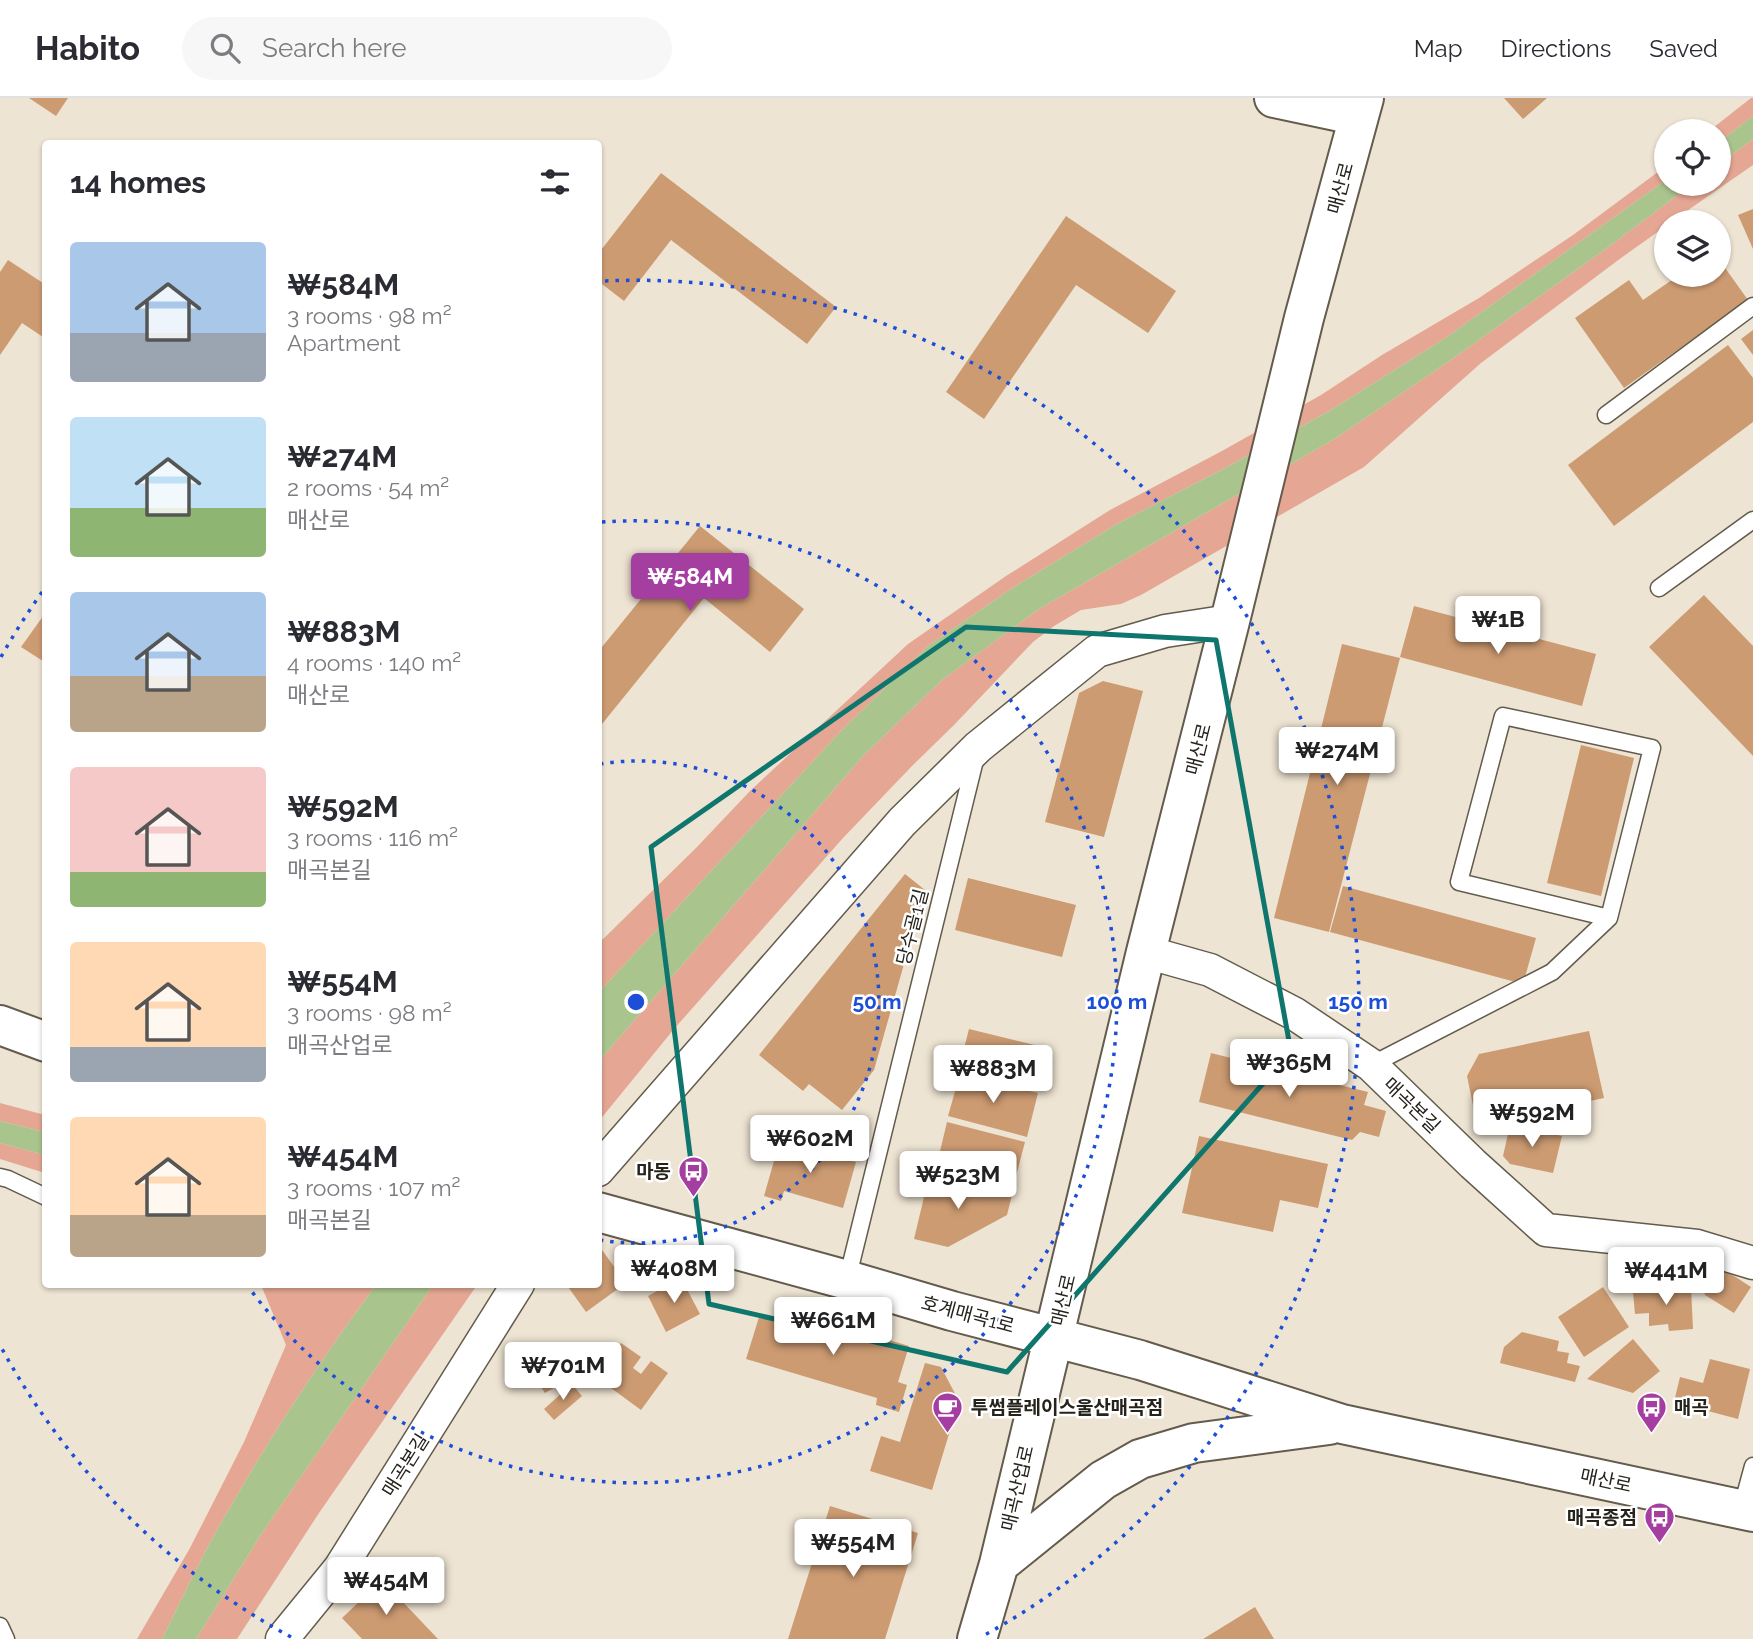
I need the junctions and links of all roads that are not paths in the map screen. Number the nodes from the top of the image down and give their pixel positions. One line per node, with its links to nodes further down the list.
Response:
1 (1274, 98): 2 (street)
2 (1362, 107): 7 (street, 매산로)
3 (1753, 306): 4 (lane)
4 (1606, 415)
5 (1753, 520): 6 (lane)
6 (1659, 588)
7 (1230, 621): 8 (street); 10 (street, 매산로)
8 (978, 747): 14 (street); 19 (lane, 당수골1길)
9 (1609, 918): 9 (lane); 13 (lane)
10 (1146, 952): 13 (street, 매곡본길); 21 (street, 매산로)
11 (0, 1025): 12 (street)
12 (42, 1041)
13 (1371, 1065): 18 (street, 매곡본길)
14 (602, 1165)
15 (0, 1177): 16 (lane)
16 (42, 1195)
17 (602, 1213): 19 (street, 호계매곡1로)
18 (1753, 1263)
19 (847, 1280): 21 (street, 호계매곡1로)
20 (516, 1288): 28 (street, 매곡본길)
21 (1054, 1337): 22 (street, 매산로); 25 (street, 매곡산업로)
22 (1342, 1424): 24 (street, 매산로); 25 (street)
23 (1753, 1465): 24 (lane)
24 (1747, 1511)
25 (999, 1564): 29 (street, 매곡산업로)
26 (0, 1626): 27 (lane)
27 (6, 1639)
28 (282, 1639)
29 (977, 1639)

